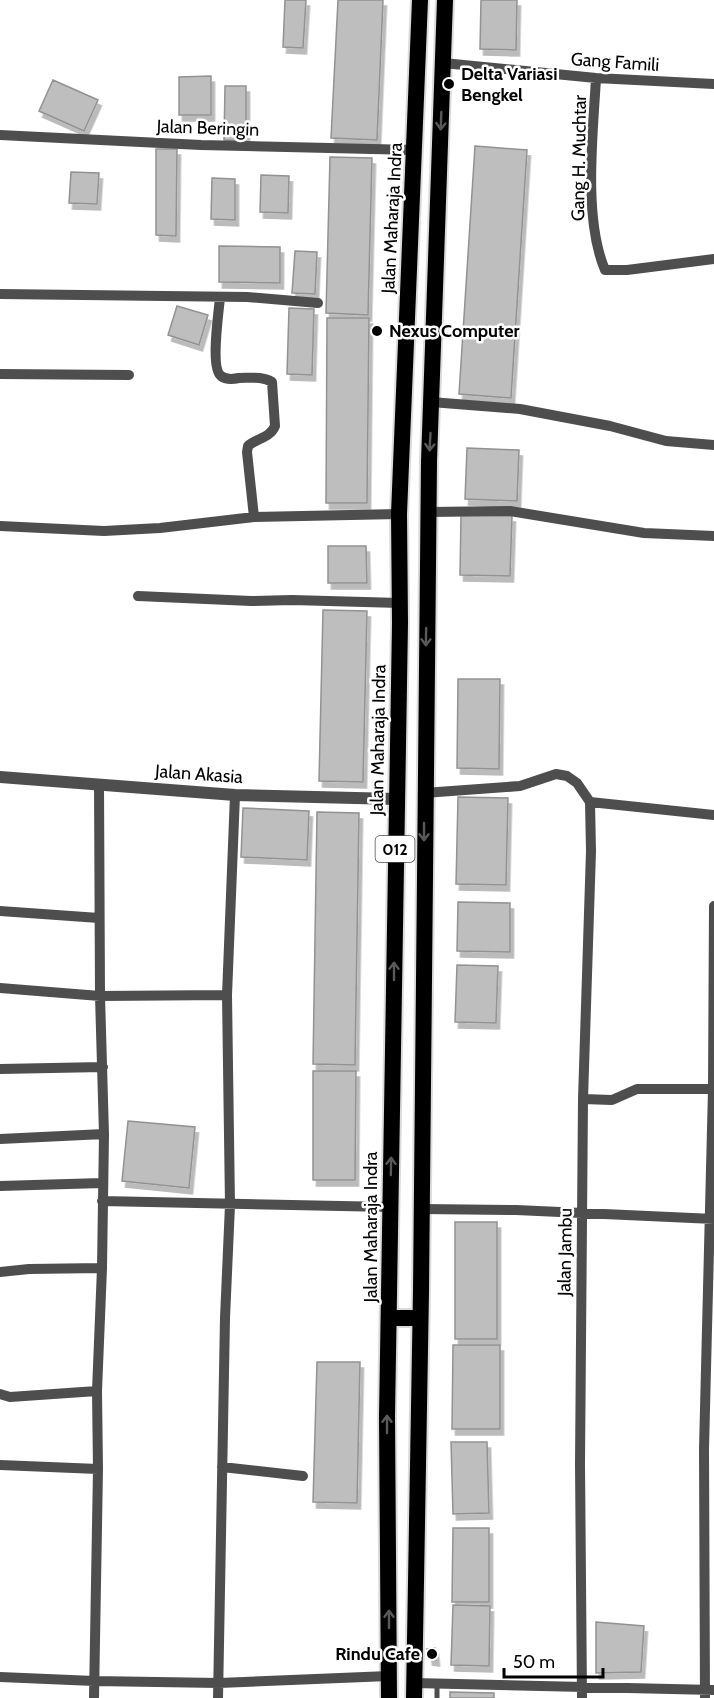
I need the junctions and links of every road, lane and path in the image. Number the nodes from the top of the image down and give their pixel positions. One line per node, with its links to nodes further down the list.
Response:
1 (420, 0): 7 (highway, Jalan Maharaja Indra / 012)
2 (445, 0): 3 (highway, 012)
3 (443, 63): 4 (street, Gang Famili); 13 (highway, 012, one-way to 13)
4 (597, 78): 5 (street, Gang Famili); 8 (street, Gang H. Muchtar)
5 (714, 84)
6 (0, 135): 7 (street, Jalan Beringin)
7 (415, 150): 12 (highway, Jalan Maharaja Indra / 012)
8 (714, 259)
9 (0, 294): 10 (street)
10 (220, 297): 11 (street); 20 (street)
11 (318, 303)
12 (405, 353): 13 (highway); 19 (highway, Jalan Maharaja Indra / 012)
13 (434, 355): 16 (highway, 012)
14 (0, 374): 15 (street)
15 (129, 375)
16 (431, 402): 17 (street); 18 (highway, 012, one-way to 18)
17 (714, 445)
18 (428, 512): 22 (street); 27 (highway, 012, one-way to 27)
19 (399, 514): 20 (street); 24 (highway, Jalan Maharaja Indra / 012)
20 (254, 517): 21 (street)
21 (0, 526)
22 (714, 536)
23 (138, 596): 24 (street)
24 (400, 603): 29 (highway, Jalan Maharaja Indra / 012)
25 (0, 777): 26 (street, Jalan Akasia)
26 (99, 784): 28 (street, Jalan Akasia); 34 (street)
27 (424, 793): 30 (street); 50 (highway, 012, one-way to 50)
28 (235, 795): 29 (street, Jalan Akasia); 36 (street)
29 (396, 799): 49 (highway, Jalan Maharaja Indra / 012, one-way to 29)
30 (590, 805): 31 (street); 42 (street, Jalan Jambu)
31 (714, 815)
32 (714, 906): 38 (street)
33 (0, 911): 34 (street)
34 (99, 918): 37 (street)
35 (0, 988): 37 (street)
36 (227, 995): 37 (street); 48 (street)
37 (100, 996): 39 (street)
38 (713, 1014): 41 (street)
39 (103, 1067): 40 (street); 43 (street)
40 (0, 1069)
41 (714, 1089): 42 (street); 52 (street)
42 (583, 1099): 51 (street, Jalan Jambu)
43 (104, 1134): 44 (street); 45 (street)
44 (0, 1139)
45 (102, 1183): 46 (street); 47 (street)
46 (0, 1186)
47 (102, 1201): 48 (street); 53 (street)
48 (230, 1205): 49 (street); 61 (street)
49 (390, 1207): 55 (highway, Jalan Maharaja Indra / 012)
50 (421, 1209): 51 (street); 56 (highway, 012)
51 (582, 1213): 52 (street); 72 (street, Jalan Jambu)
52 (712, 1219): 59 (street)
53 (102, 1268): 54 (street); 57 (street)
54 (0, 1272)
55 (390, 1318): 56 (highway); 66 (highway, Jalan Maharaja Indra / 012, one-way to 55)
56 (420, 1318): 71 (highway, 012)
57 (97, 1391): 58 (street); 62 (street)
58 (0, 1394)
59 (709, 1432): 64 (street)
60 (0, 1465): 62 (street)
61 (222, 1467): 63 (street); 69 (street)
62 (98, 1469): 68 (street)
63 (303, 1476)
64 (709, 1508): 65 (street)
65 (709, 1580): 73 (street)
66 (390, 1676): 69 (street); 76 (highway, Jalan Maharaja Indra / 012)
67 (0, 1677): 68 (street)
68 (94, 1681): 69 (street); 74 (street)
69 (219, 1683): 75 (street)
70 (436, 1684): 71 (street); 72 (street); 77 (lane)
71 (414, 1691)
72 (582, 1693): 73 (street)
73 (708, 1693)
74 (94, 1698)
75 (218, 1698)
76 (390, 1698)
77 (436, 1698)

